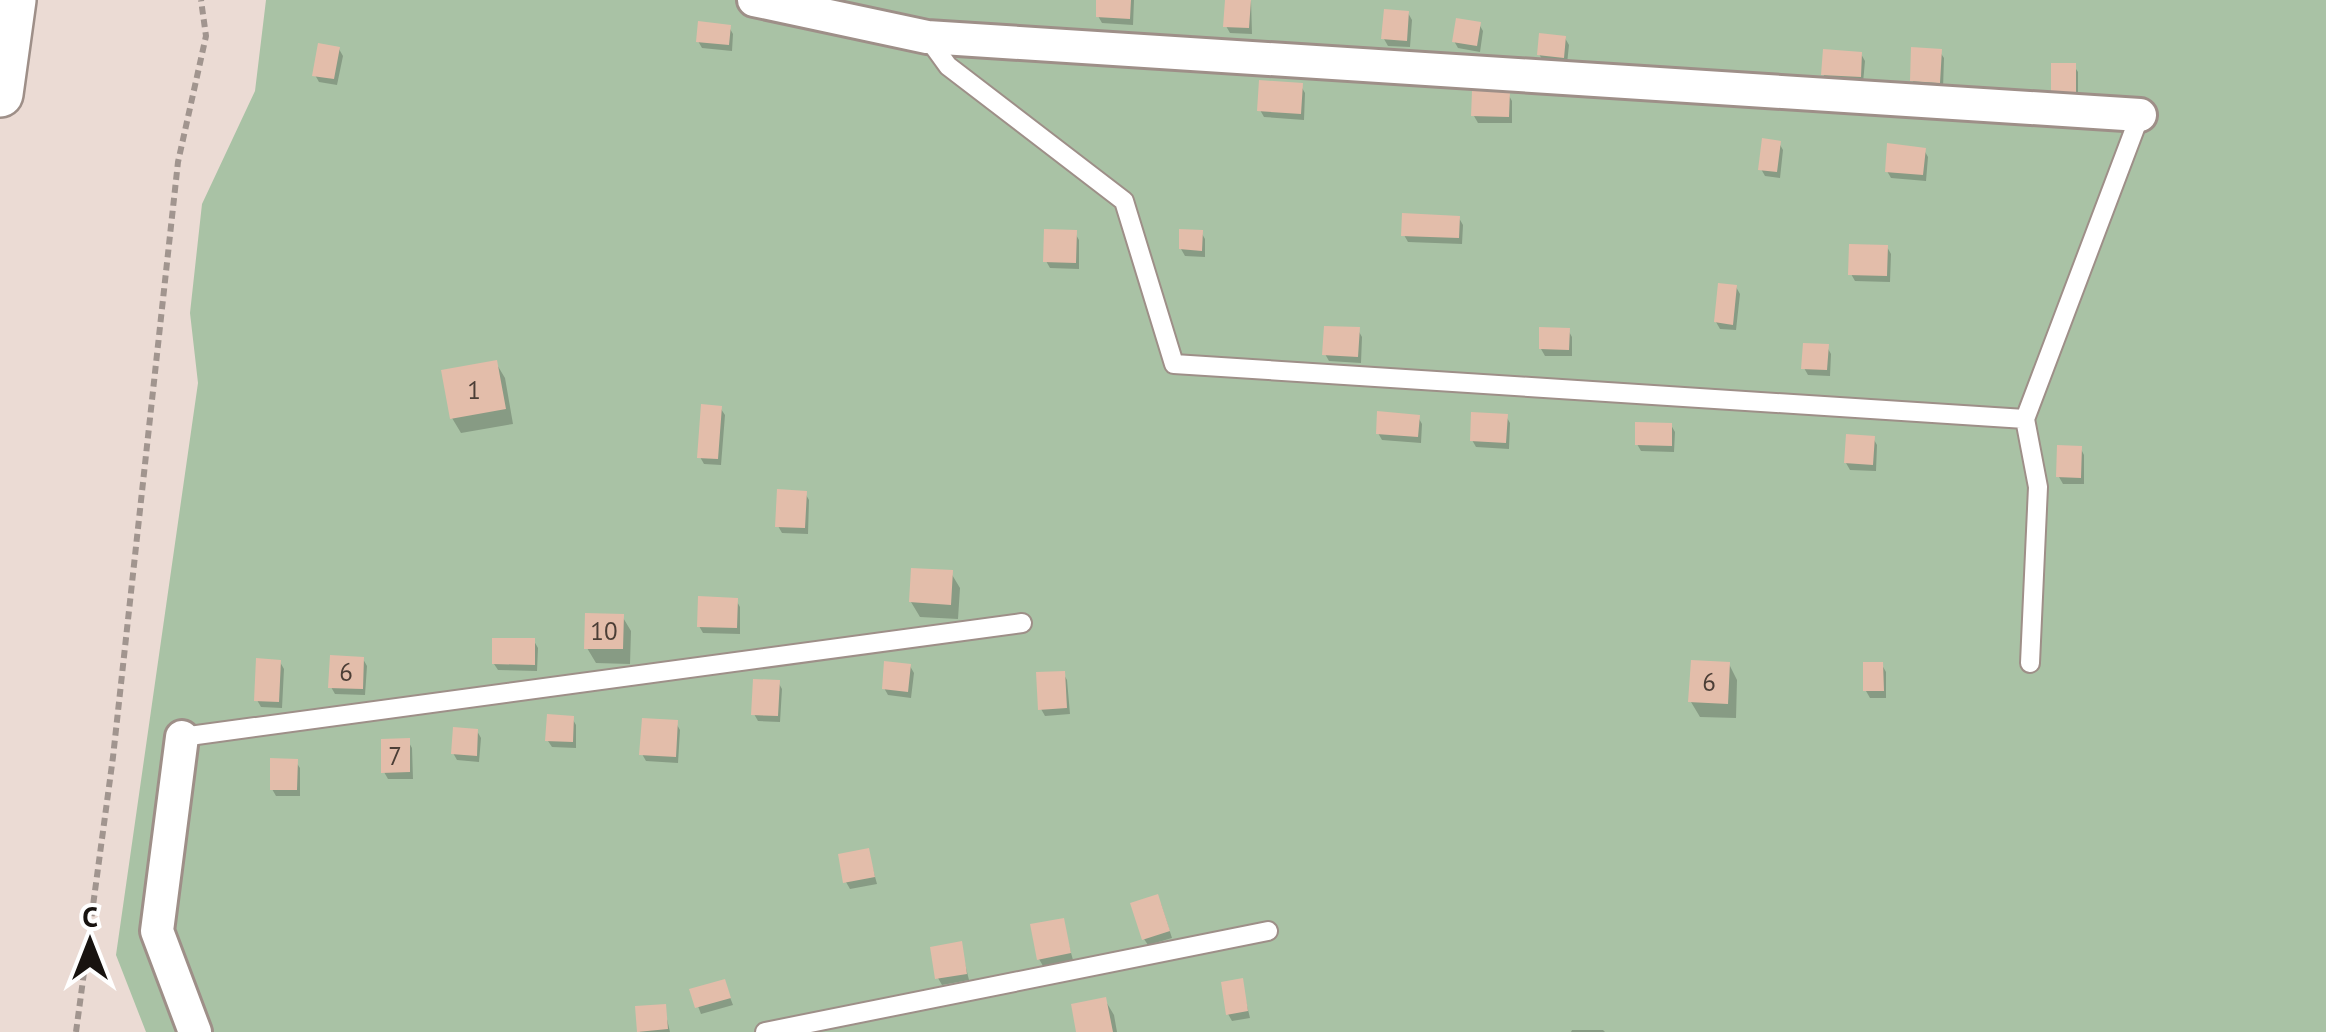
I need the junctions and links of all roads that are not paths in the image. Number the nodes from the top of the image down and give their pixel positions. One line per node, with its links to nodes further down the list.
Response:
1 (14, 0): 4 (main road)
2 (754, 0): 3 (street)
3 (926, 37): 5 (street); 6 (lane)
4 (0, 94)
5 (2140, 115): 6 (lane)
6 (2026, 420): 8 (lane)
7 (1022, 622): 9 (lane)
8 (2030, 663)
9 (182, 736): 11 (street)
10 (1268, 931): 12 (lane)
11 (195, 1032)
12 (765, 1032)

